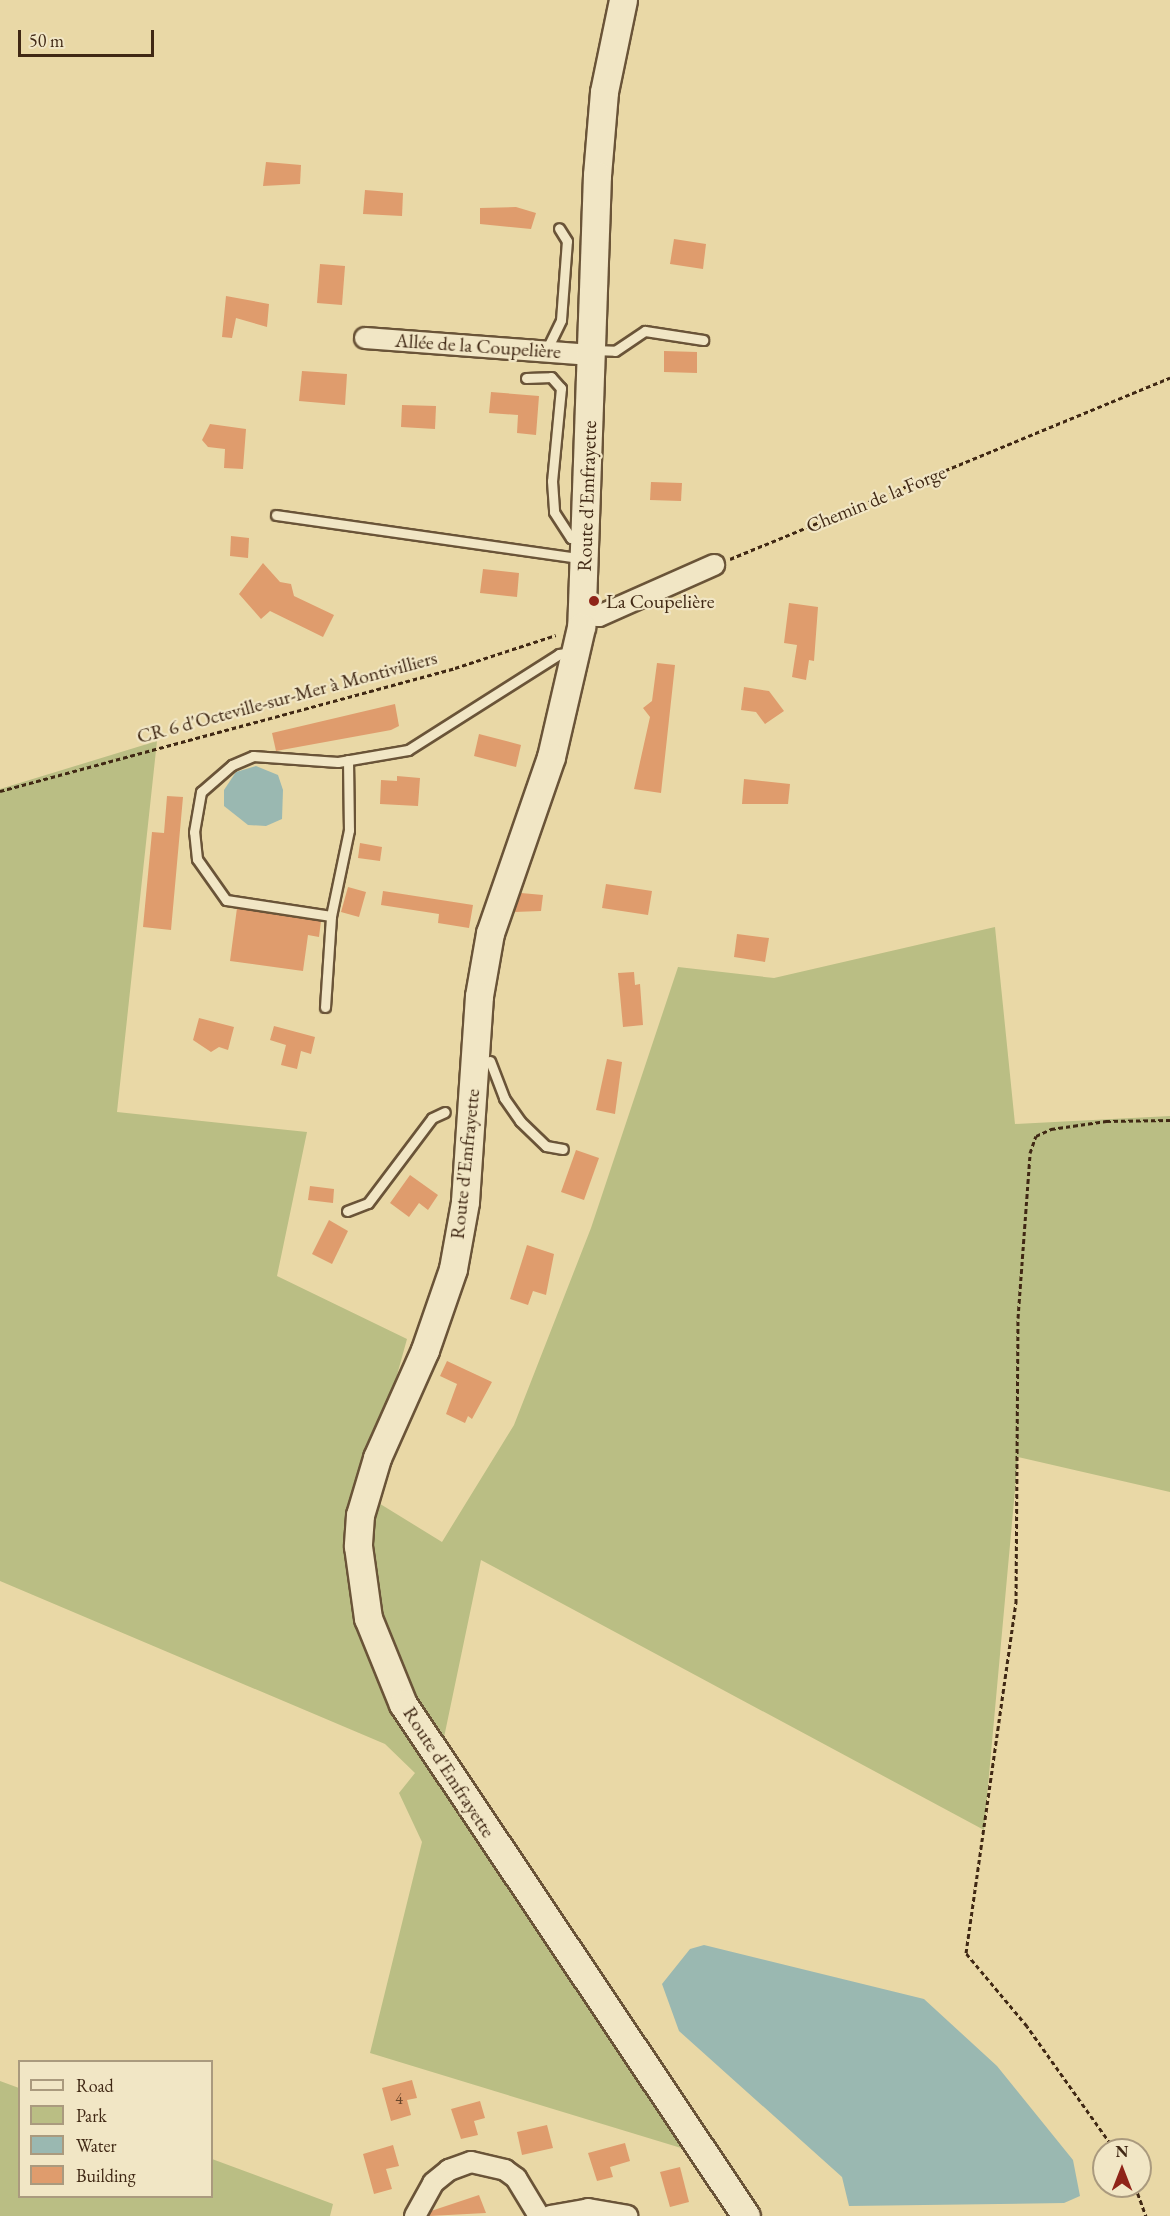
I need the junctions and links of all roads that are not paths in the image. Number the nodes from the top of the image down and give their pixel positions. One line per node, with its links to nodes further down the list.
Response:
1 (623, 0): 6 (street, Route d'Emfrayette)
2 (559, 228): 5 (lane)
3 (365, 338): 5 (street, Allée de la Coupelière)
4 (703, 340): 6 (lane)
5 (546, 351): 6 (street, Allée de la Coupelière)
6 (591, 352): 9 (street, Route d'Emfrayette)
7 (526, 378): 9 (lane)
8 (276, 515): 9 (lane)
9 (586, 549): 11 (street, Route d'Emfrayette)
10 (714, 565): 11 (street)
11 (580, 631): 12 (lane); 23 (street, Route d'Emfrayette)
12 (348, 760): 13 (lane); 13 (lane)
13 (331, 916): 14 (lane)
14 (325, 1007)
15 (490, 1061): 17 (lane)
16 (445, 1112): 18 (lane)
17 (563, 1149)
18 (347, 1211)
19 (415, 2216): 20 (street)
20 (539, 2216)
21 (550, 2216): 22 (street)
22 (627, 2216)
23 (746, 2216)

